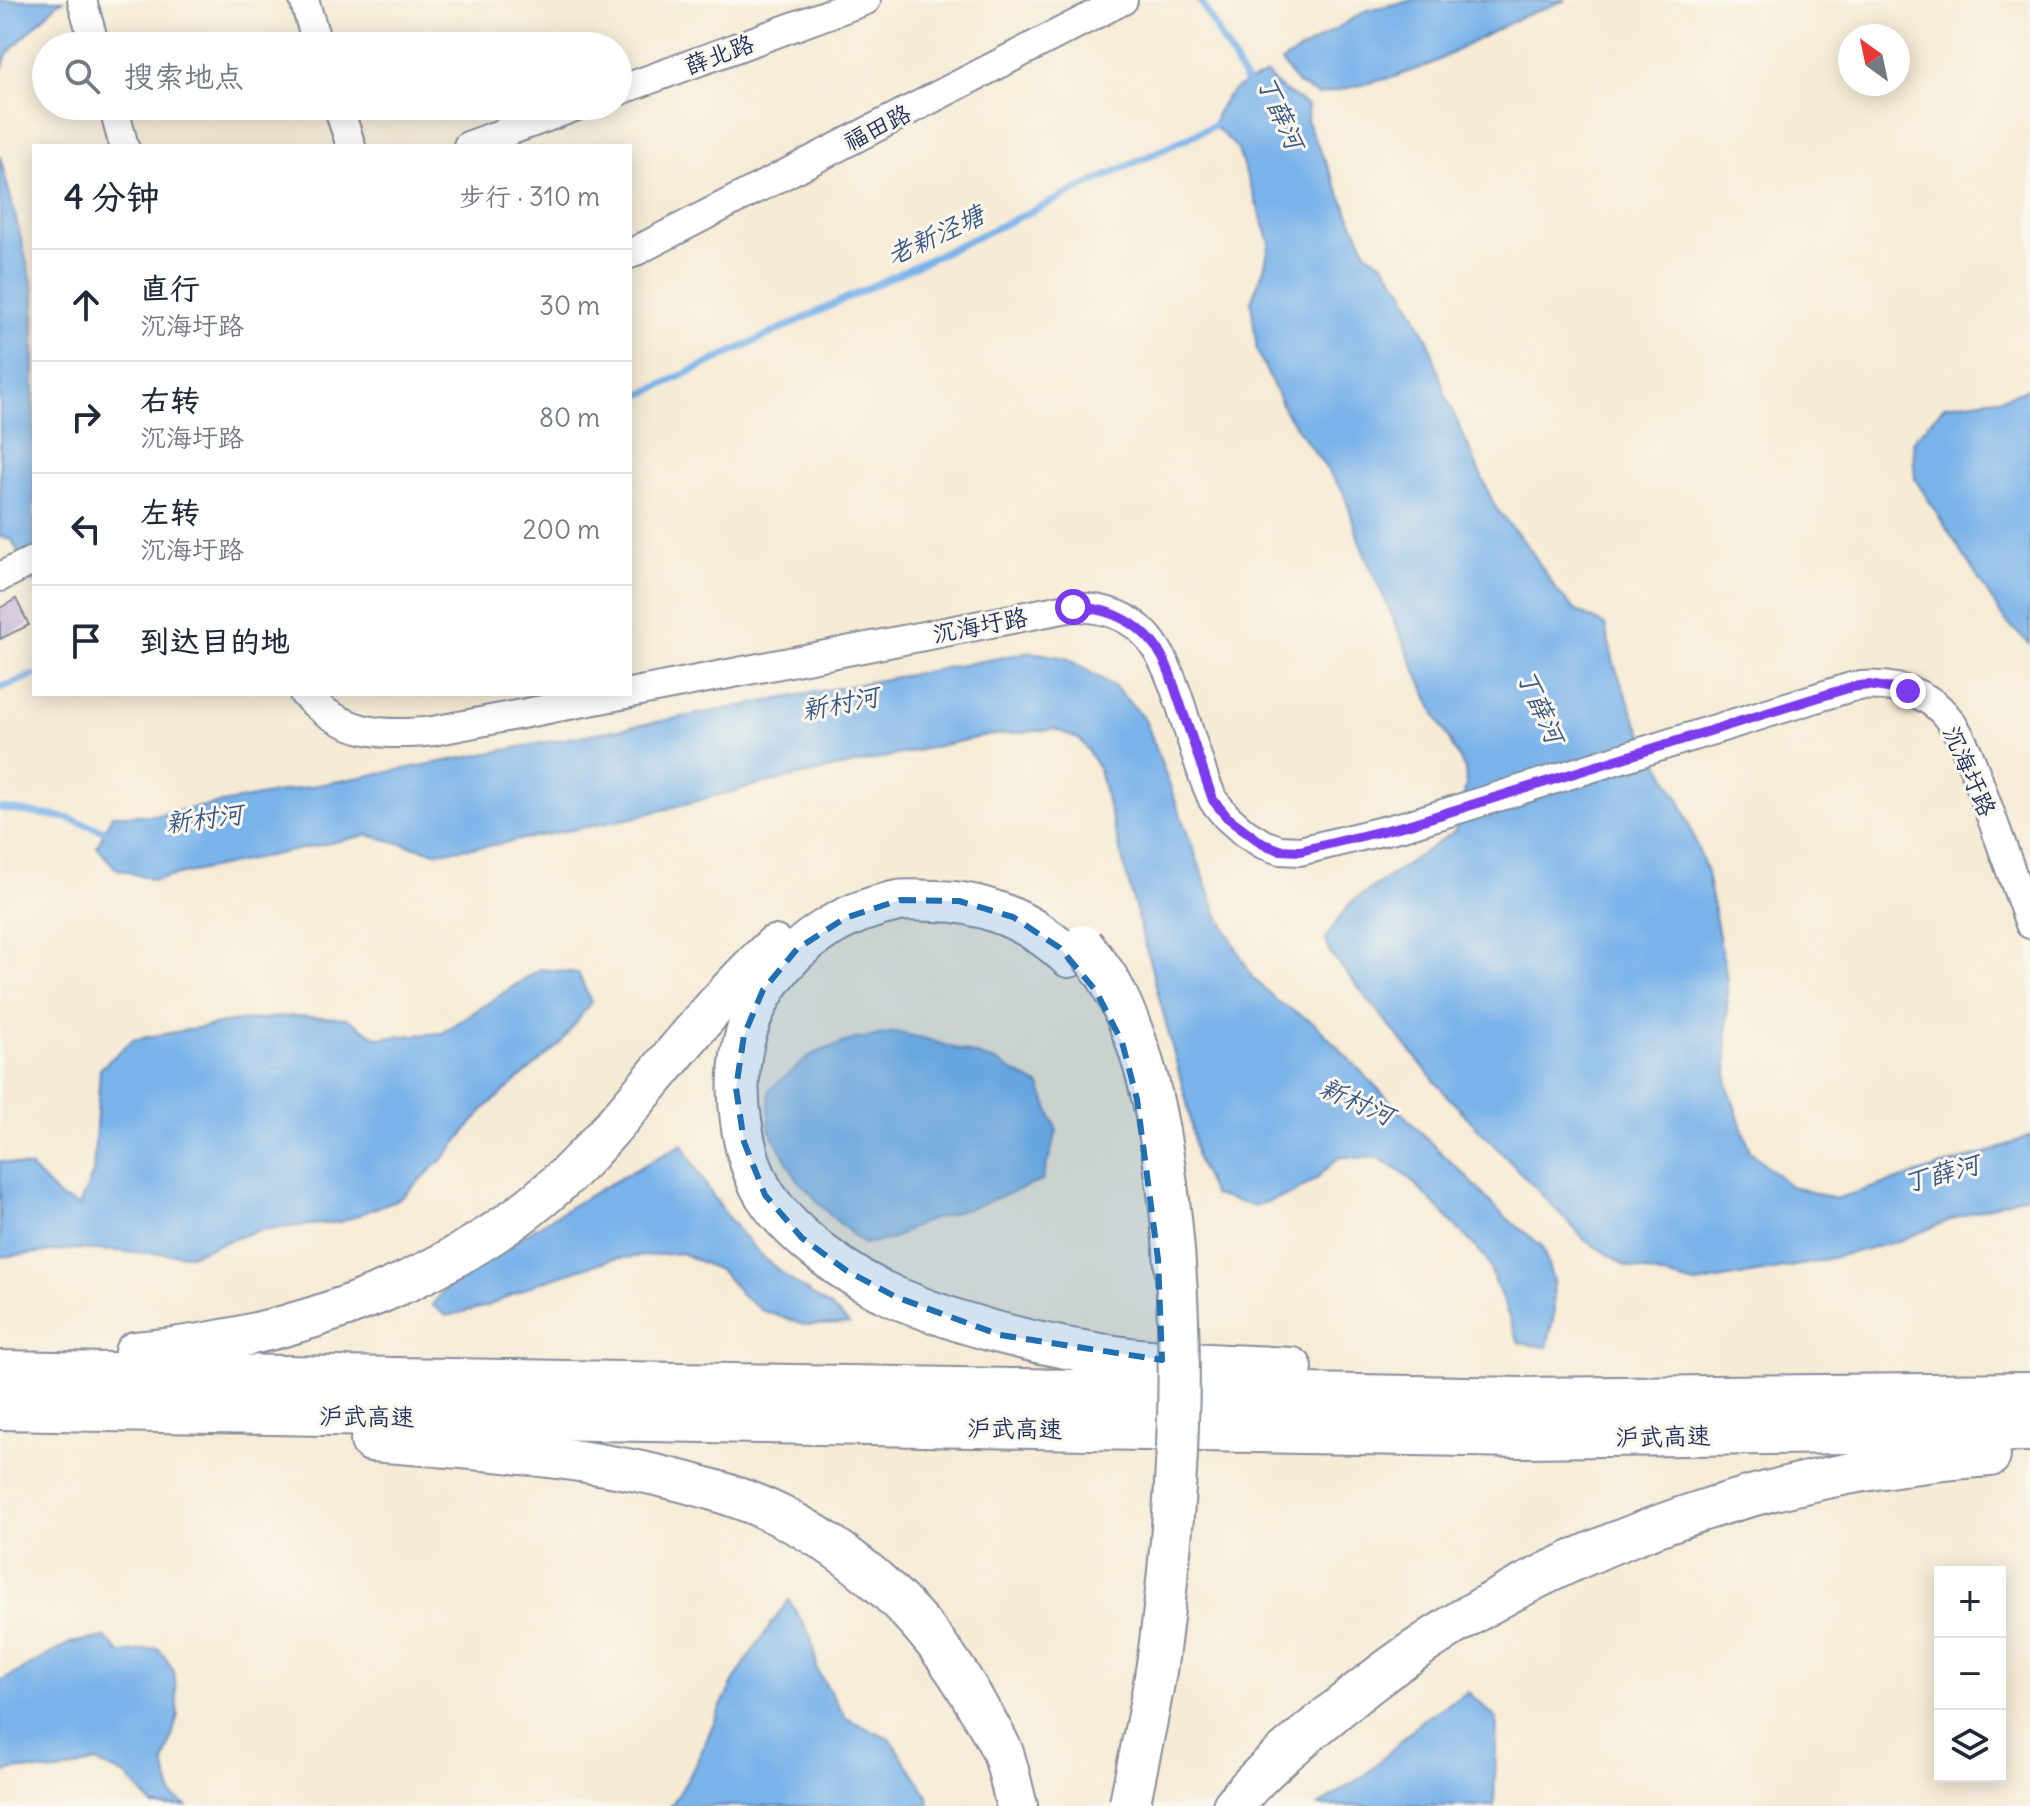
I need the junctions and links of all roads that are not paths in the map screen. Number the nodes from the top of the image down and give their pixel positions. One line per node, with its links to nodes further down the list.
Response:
1 (304, 0): 6 (street)
2 (866, 0): 7 (street, 薛北路)
3 (1123, 0): 14 (street, 福田路)
4 (83, 4): 5 (street)
5 (91, 32)
6 (314, 32)
7 (632, 86)
8 (117, 120): 11 (street)
9 (343, 120): 12 (street)
10 (539, 120): 13 (street)
11 (123, 144)
12 (350, 144)
13 (473, 144)
14 (632, 253)
15 (632, 693): 18 (street, 沉海圩路)
16 (306, 696): 17 (street, 沉海圩路)
17 (617, 696)
18 (2030, 924)
19 (1076, 951): 20 (highway); 23 (highway); 28 (highway)
20 (0, 1352)
21 (0, 1371): 25 (highway, 沪武高速)
22 (2030, 1393): 23 (highway, 沪武高速)
23 (1739, 1396): 25 (highway, 沪武高速)
24 (0, 1411): 25 (highway, 沪武高速); 29 (highway)
25 (1583, 1418): 26 (highway, 沪武高速)
26 (2030, 1431)
27 (2030, 1453): 30 (highway)
28 (1121, 1804)
29 (1017, 1806)
30 (1233, 1806)

